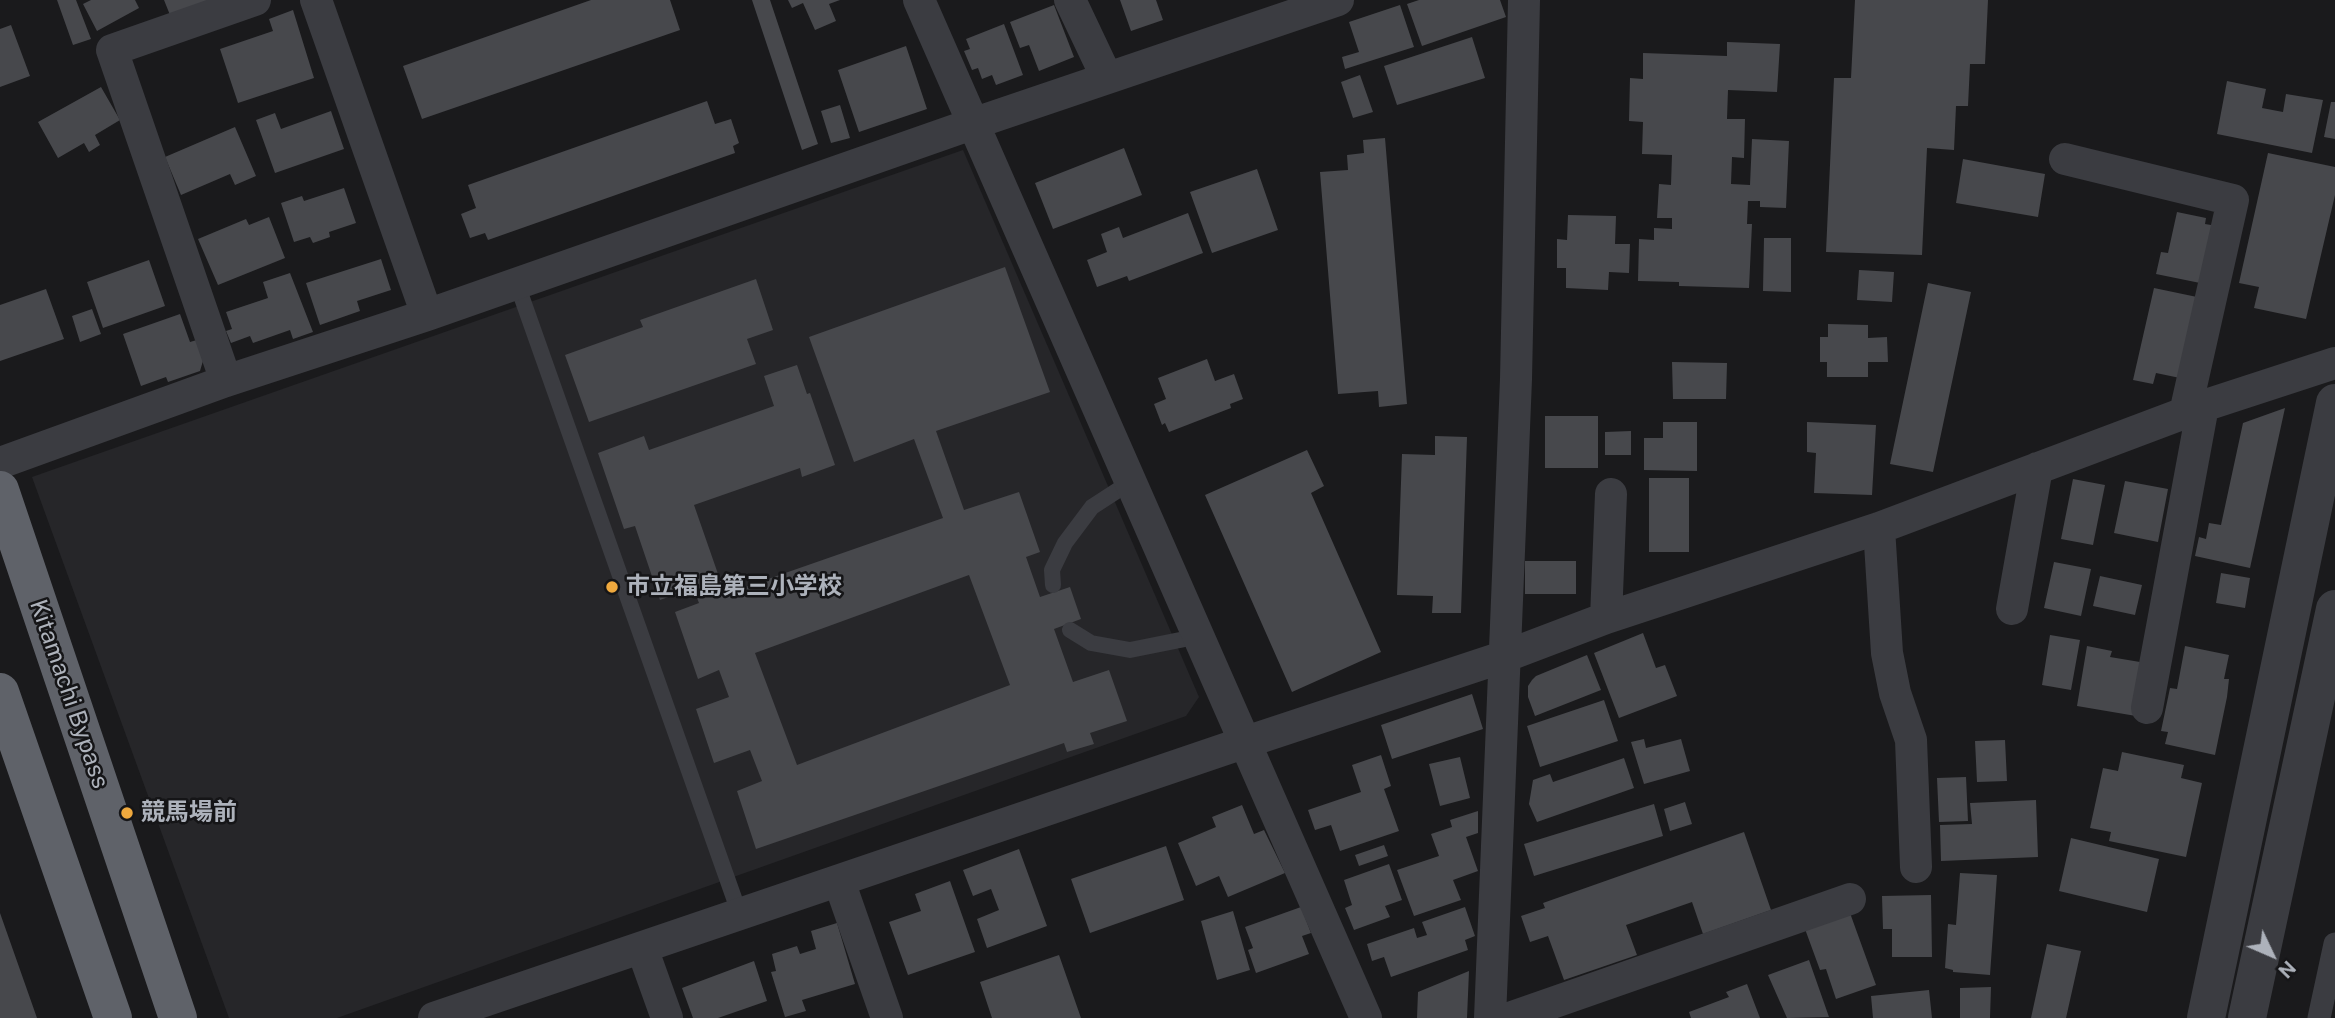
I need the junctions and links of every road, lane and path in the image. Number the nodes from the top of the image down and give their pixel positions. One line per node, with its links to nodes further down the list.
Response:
1 (255, 0): 13 (street)
2 (316, 0): 11 (street)
3 (919, 0): 8 (street)
4 (1070, 0): 7 (street)
5 (1338, 0): 7 (street)
6 (1524, 0): 28 (street)
7 (1107, 78): 8 (street)
8 (975, 123): 10 (street); 18 (street)
9 (2065, 159): 15 (street)
10 (517, 284): 11 (street); 35 (lane)
11 (427, 315): 13 (street)
12 (2335, 363): 15 (street)
13 (226, 381): 16 (street)
14 (2335, 402): 47 (street)
15 (2194, 409): 17 (street); 30 (street)
16 (0, 463)
17 (2037, 468): 21 (street); 23 (street)
18 (1132, 481): 22 (lane); 27 (street)
19 (0, 490): 40 (highway, Kitamachi Bypass)
20 (1611, 494): 25 (street)
21 (1879, 528): 25 (street); 32 (street)
22 (1053, 585)
23 (2012, 609)
24 (2335, 610): 48 (street)
25 (1606, 618): 28 (street)
26 (1070, 630): 27 (lane)
27 (1200, 636): 31 (street)
28 (1506, 656): 31 (street); 45 (street)
29 (0, 692): 39 (highway)
30 (2147, 708)
31 (1246, 741): 33 (street); 44 (street)
32 (1916, 867)
33 (839, 881): 35 (street); 43 (street)
34 (1850, 898): 46 (street)
35 (740, 915): 37 (street)
36 (2335, 944): 49 (street)
37 (642, 948): 38 (street); 42 (street)
38 (466, 1013): 41 (street)
39 (113, 1018)
40 (178, 1018)
41 (434, 1018)
42 (667, 1018)
43 (887, 1018)
44 (1366, 1018)
45 (1490, 1018)
46 (1509, 1018)
47 (2206, 1018)
48 (2247, 1018)
49 (2319, 1018)

